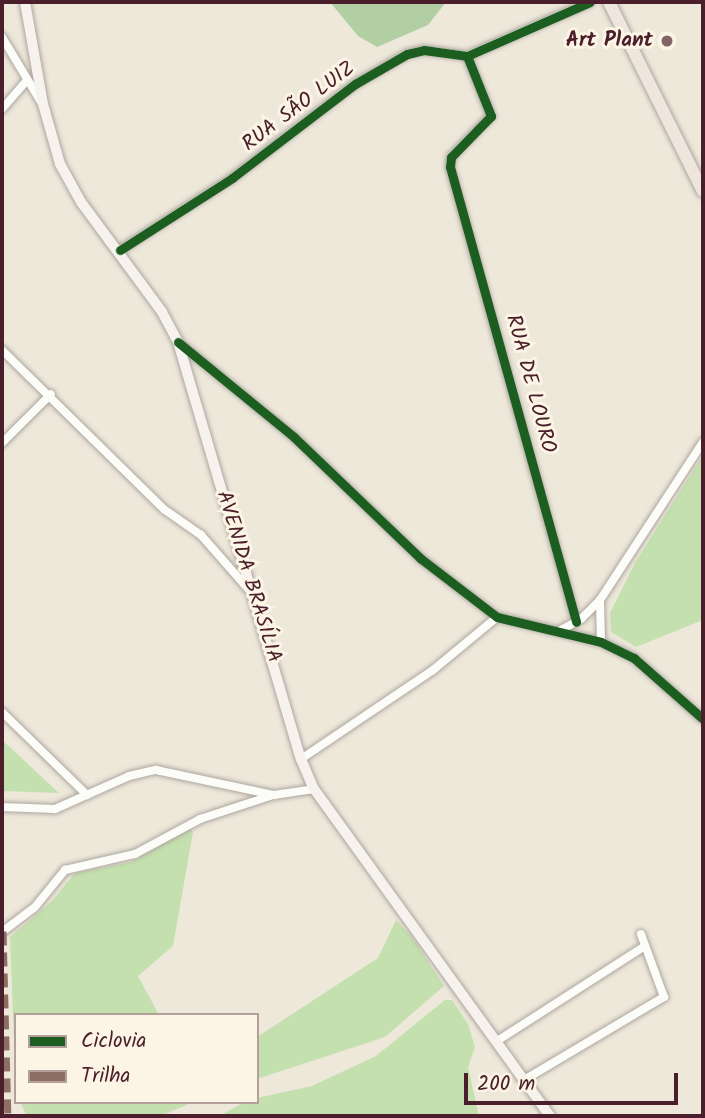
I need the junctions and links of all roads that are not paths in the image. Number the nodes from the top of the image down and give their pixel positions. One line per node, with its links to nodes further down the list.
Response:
1 (25, 2): 7 (main road, AVENIDA BRASÍLIA)
2 (590, 2): 5 (street)
3 (609, 2): 9 (main road)
4 (2, 37): 6 (street)
5 (467, 56): 10 (street, RUA SÃO LUIZ); 19 (street, RUA DE LOURO)
6 (27, 80): 7 (street); 8 (street)
7 (43, 104): 10 (main road, AVENIDA BRASÍLIA)
8 (2, 108)
9 (703, 191)
10 (120, 250): 11 (main road, AVENIDA BRASÍLIA)
11 (178, 342): 16 (main road, AVENIDA BRASÍLIA); 18 (street)
12 (2, 350): 13 (street)
13 (51, 394): 15 (street); 16 (street)
14 (703, 442): 17 (street)
15 (2, 443)
16 (251, 592): 24 (main road, AVENIDA BRASÍLIA)
17 (600, 600): 19 (street); 21 (street)
18 (497, 617): 20 (street); 24 (street)
19 (576, 622): 20 (street)
20 (559, 631): 21 (street)
21 (601, 642): 23 (street)
22 (2, 712): 26 (street)
23 (703, 719)
24 (301, 759): 25 (main road, AVENIDA BRASÍLIA)
25 (314, 789): 27 (street); 32 (main road, AVENIDA BRASÍLIA)
26 (87, 795): 27 (street); 28 (street)
27 (274, 795): 29 (street)
28 (2, 807)
29 (3, 932)
30 (640, 934): 31 (street)
31 (645, 946): 32 (street); 33 (street)
32 (497, 1041): 33 (main road, AVENIDA BRASÍLIA)
33 (524, 1080): 34 (main road, AVENIDA BRASÍLIA)
34 (550, 1116)

